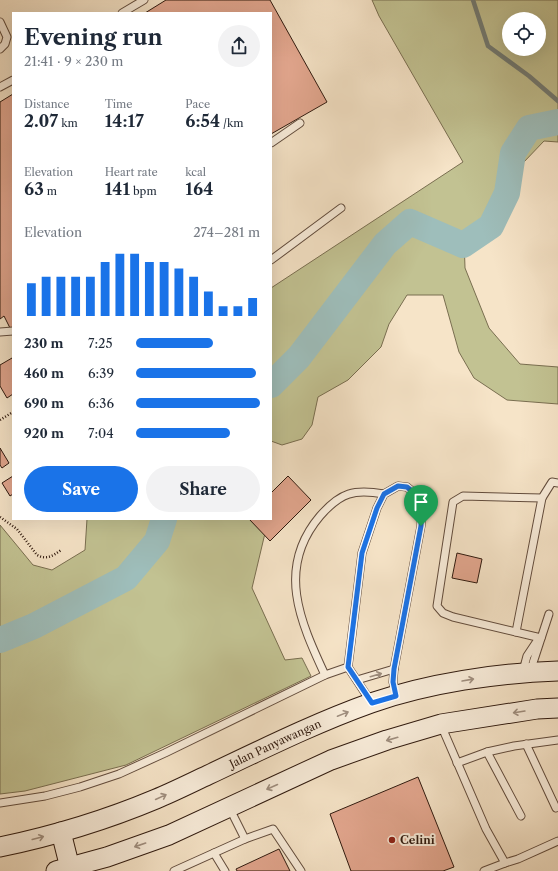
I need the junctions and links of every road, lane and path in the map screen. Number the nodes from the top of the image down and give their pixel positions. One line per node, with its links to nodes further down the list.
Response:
1 (144, 0): 2 (lane)
2 (124, 12)
3 (0, 22): 4 (lane)
4 (0, 49)
5 (12, 81): 6 (lane)
6 (0, 88)
7 (300, 124): 8 (lane)
8 (272, 142)
9 (341, 208): 10 (lane)
10 (272, 259)
11 (12, 331): 12 (lane)
12 (0, 332)
13 (12, 413): 14 (path)
14 (0, 420)
15 (558, 484): 17 (lane)
16 (384, 494): 23 (lane); 24 (lane); 27 (lane)
17 (542, 498): 21 (lane); 21 (lane)
18 (0, 517): 19 (path)
19 (61, 550)
20 (549, 614): 22 (lane)
21 (516, 632): 22 (lane)
22 (540, 638): 26 (lane)
23 (348, 667): 27 (lane); 28 (lane)
24 (394, 669): 28 (lane, one-way to 24); 29 (lane)
25 (558, 671): 26 (main road, Jalan Panyawangan)
26 (526, 673): 29 (main road, Jalan Panyawangan, one-way to 26)
27 (325, 675): 37 (lane)
28 (357, 680): 30 (lane)
29 (396, 696): 30 (main road, Jalan Panyawangan)
30 (372, 703): 41 (main road, Jalan Panyawangan, one-way to 30)
31 (558, 708): 32 (main road, one-way to 32)
32 (441, 724): 36 (lane); 38 (main road, one-way to 38)
33 (558, 740): 34 (lane)
34 (526, 744): 35 (lane); 39 (lane)
35 (487, 752): 36 (lane); 40 (lane)
36 (458, 762): 46 (lane)
37 (0, 803)
38 (229, 807): 42 (lane); 47 (main road, one-way to 47)
39 (556, 808)
40 (521, 816)
41 (60, 832): 44 (main road, Jalan Panyawangan, one-way to 41); 47 (main road)
42 (245, 839): 45 (lane); 50 (lane)
43 (558, 841): 46 (lane)
44 (0, 847)
45 (214, 853): 48 (lane); 49 (lane)
46 (505, 863): 51 (lane)
47 (63, 870)
48 (174, 871)
49 (225, 871)
50 (301, 871)
51 (484, 871)

